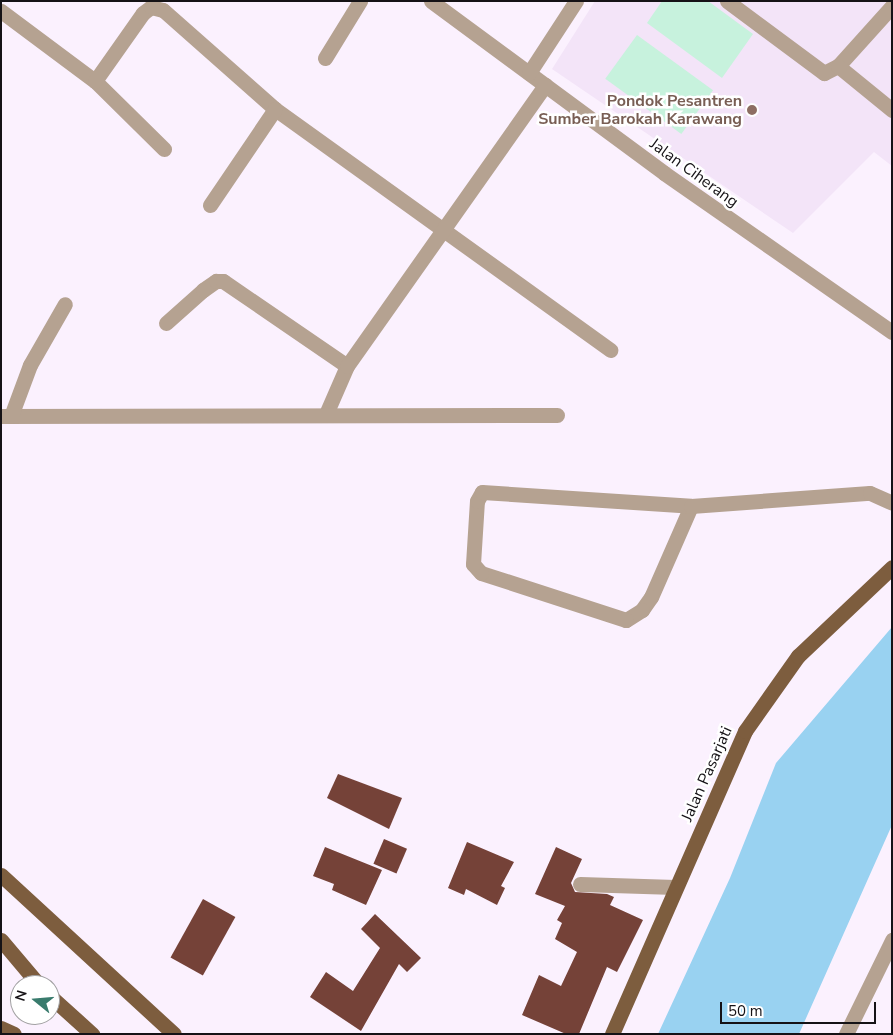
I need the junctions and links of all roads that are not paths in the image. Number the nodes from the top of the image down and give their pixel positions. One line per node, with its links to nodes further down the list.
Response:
1 (360, 1): 7 (street)
2 (431, 1): 9 (street, Jalan Ciherang)
3 (576, 1): 9 (street)
4 (727, 1): 8 (street)
5 (892, 6): 8 (street)
6 (1, 11): 10 (street)
7 (325, 58)
8 (838, 66): 13 (street)
9 (529, 73): 11 (street, Jalan Ciherang)
10 (95, 81): 12 (street); 14 (street)
11 (545, 85): 16 (street); 19 (street, Jalan Ciherang)
12 (275, 108): 15 (street); 16 (street)
13 (892, 110)
14 (164, 149)
15 (210, 205)
16 (442, 228): 20 (street); 21 (street)
17 (65, 304): 24 (street)
18 (166, 323): 21 (street)
19 (892, 332)
20 (610, 350)
21 (347, 366): 22 (street)
22 (326, 414): 23 (street); 24 (street)
23 (556, 415)
24 (6, 416)
25 (892, 503): 26 (street)
26 (691, 506): 26 (street)
27 (892, 567): 30 (main road, Jalan Pasarjati)
28 (1, 875): 38 (main road)
29 (580, 884): 30 (street)
30 (676, 888): 39 (main road, Jalan Pasarjati)
31 (1, 940): 33 (main road)
32 (892, 940): 40 (street)
33 (31, 975)
34 (60, 1005): 37 (main road)
35 (1, 1028): 36 (main road)
36 (14, 1034)
37 (92, 1034)
38 (174, 1034)
39 (612, 1034)
40 (846, 1034)

